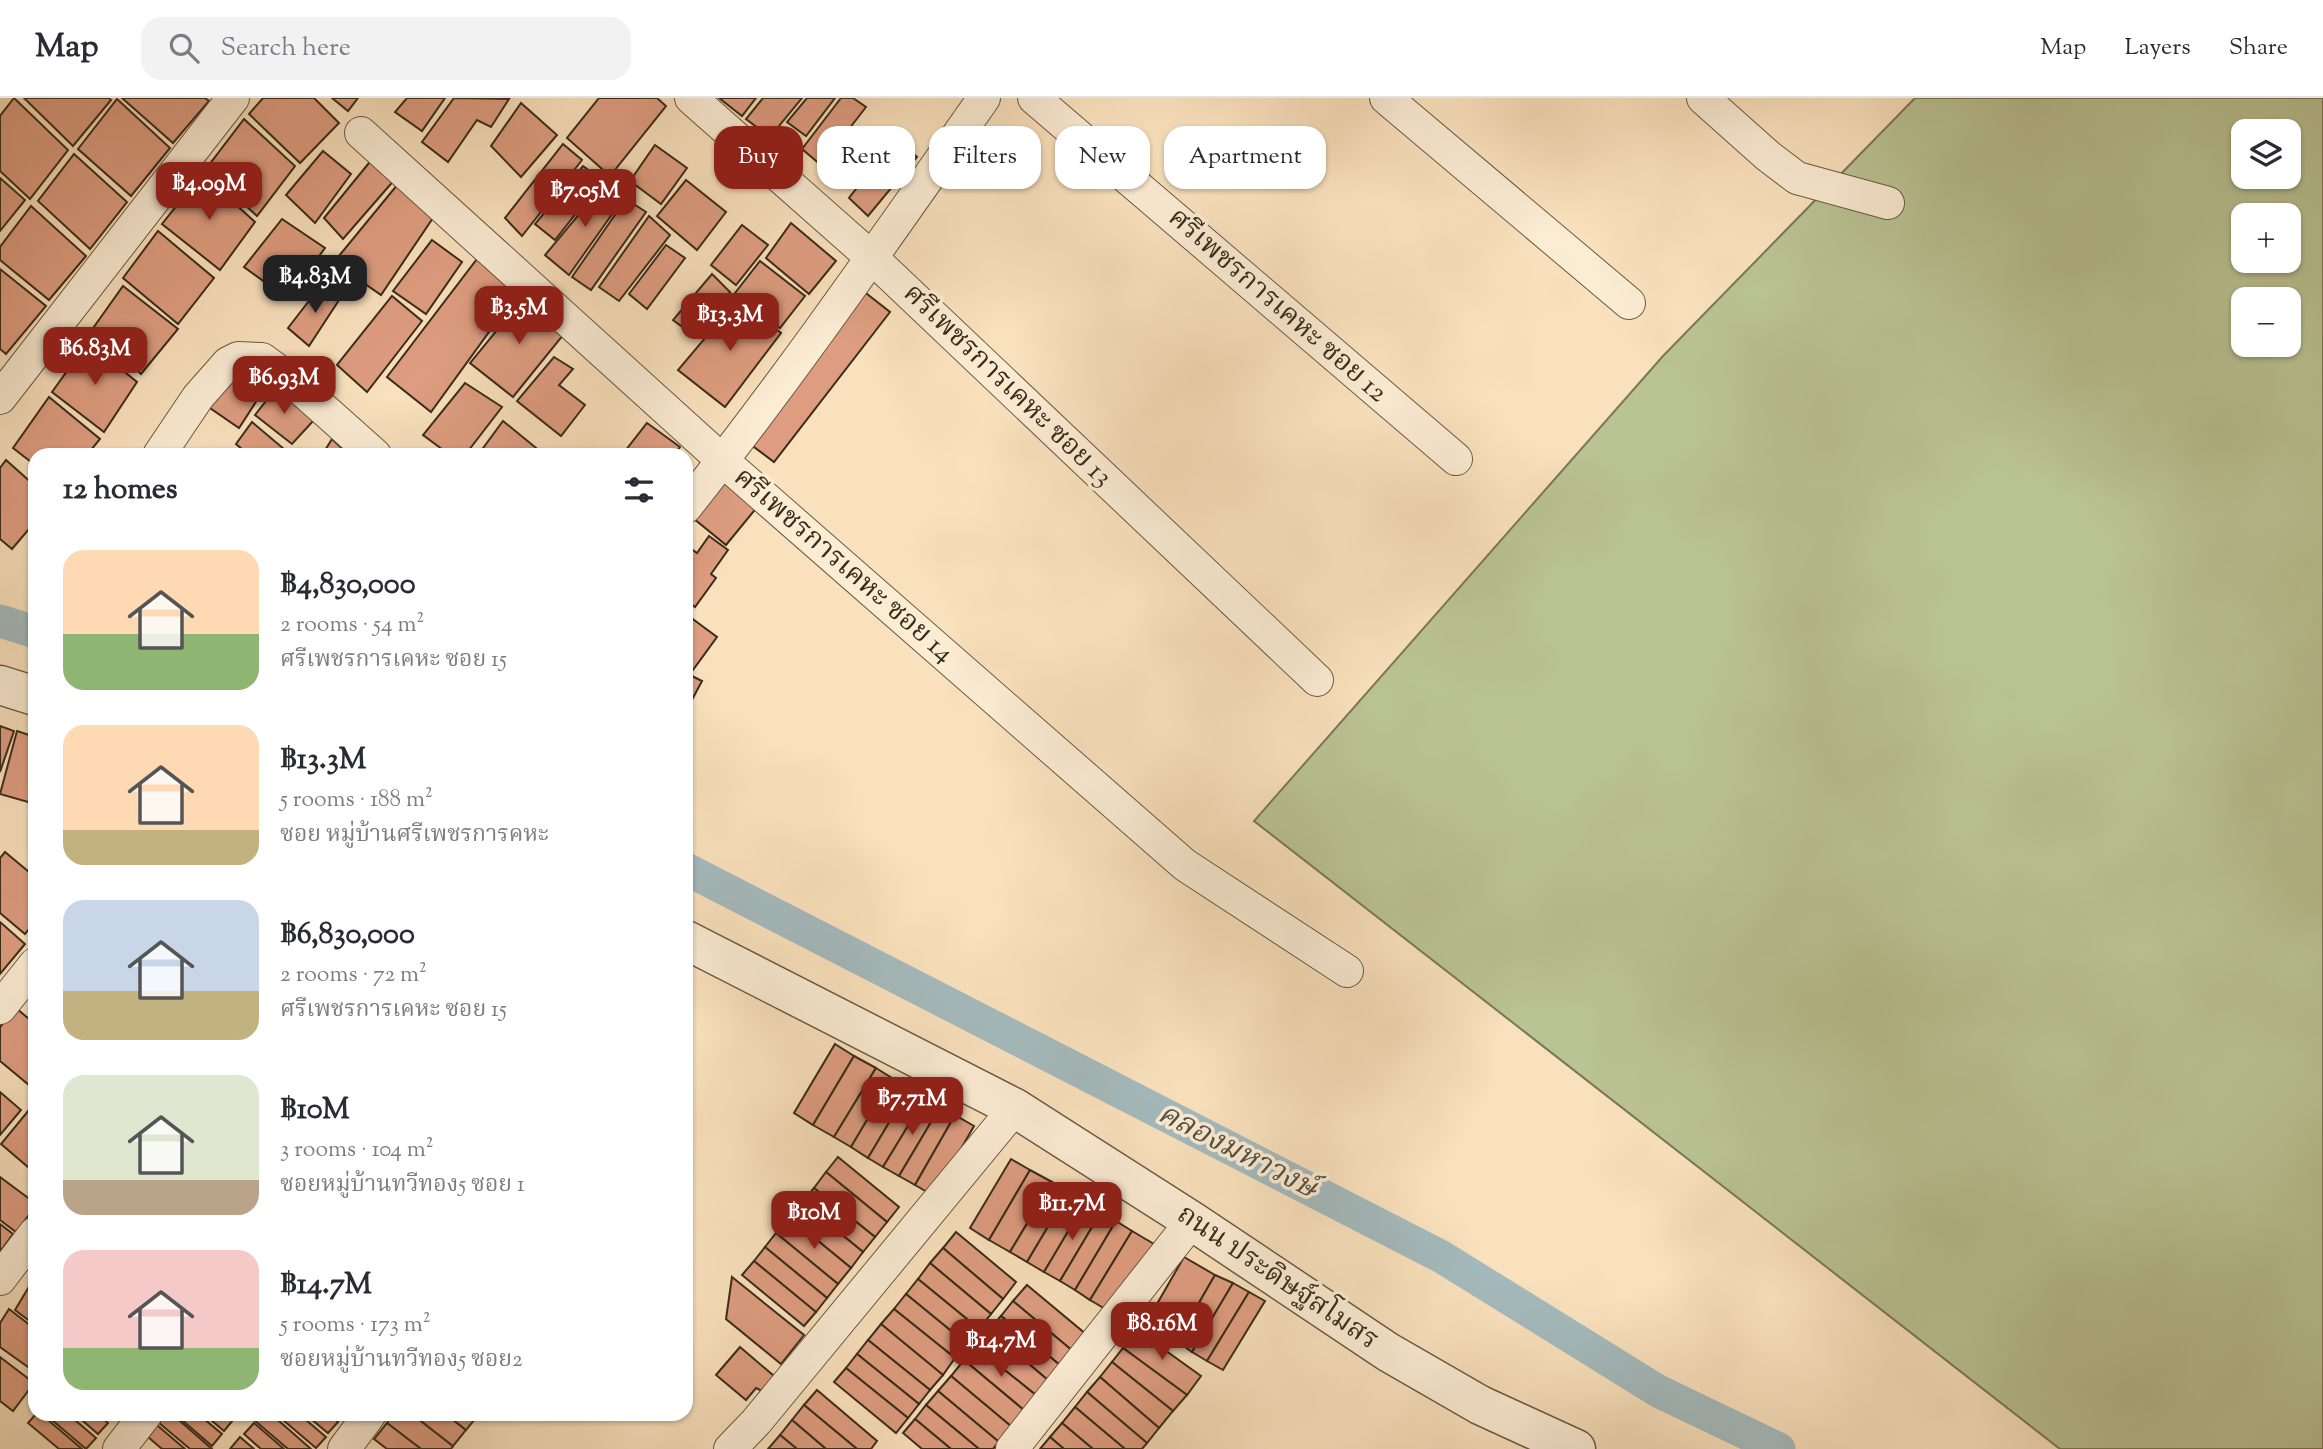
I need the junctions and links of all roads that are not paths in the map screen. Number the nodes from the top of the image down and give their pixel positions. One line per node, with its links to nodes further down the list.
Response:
1 (233, 98): 11 (street)
2 (691, 98): 9 (street, ศรีเพชรการเคหะ ซอย 13)
3 (984, 98): 9 (street)
4 (1034, 98): 14 (street, ศรีเพชรการเคหะ ซอย 12)
5 (1386, 98): 10 (street)
6 (1703, 98): 8 (street)
7 (361, 134): 15 (street, ศรีเพชรการเคหะ ซอย 14)
8 (1888, 203)
9 (871, 257): 15 (street); 17 (street, ศรีเพชรการเคหะ ซอย 13)
10 (1629, 303)
11 (0, 398)
12 (164, 448): 13 (street)
13 (367, 448)
14 (1456, 459)
15 (723, 461): 16 (street); 21 (street, ศรีเพชรการเคหะ ซอย 14)
16 (693, 498)
17 (1317, 680)
18 (0, 685): 19 (street)
19 (28, 694)
20 (693, 944): 24 (street, ถนน ประดิษฐ์สโมสร)
21 (1347, 971)
22 (28, 973): 23 (street)
23 (0, 1008)
24 (1015, 1108): 25 (street, ถนน ประดิษฐ์สโมสร); 32 (street)
25 (1192, 1221): 33 (street); 34 (street, ถนน ประดิษฐ์สโมสร)
26 (28, 1242): 27 (street)
27 (0, 1279)
28 (141, 1421): 30 (street)
29 (365, 1421): 31 (street)
30 (119, 1449)
31 (344, 1449)
32 (730, 1449)
33 (1012, 1449)
34 (1576, 1449)

